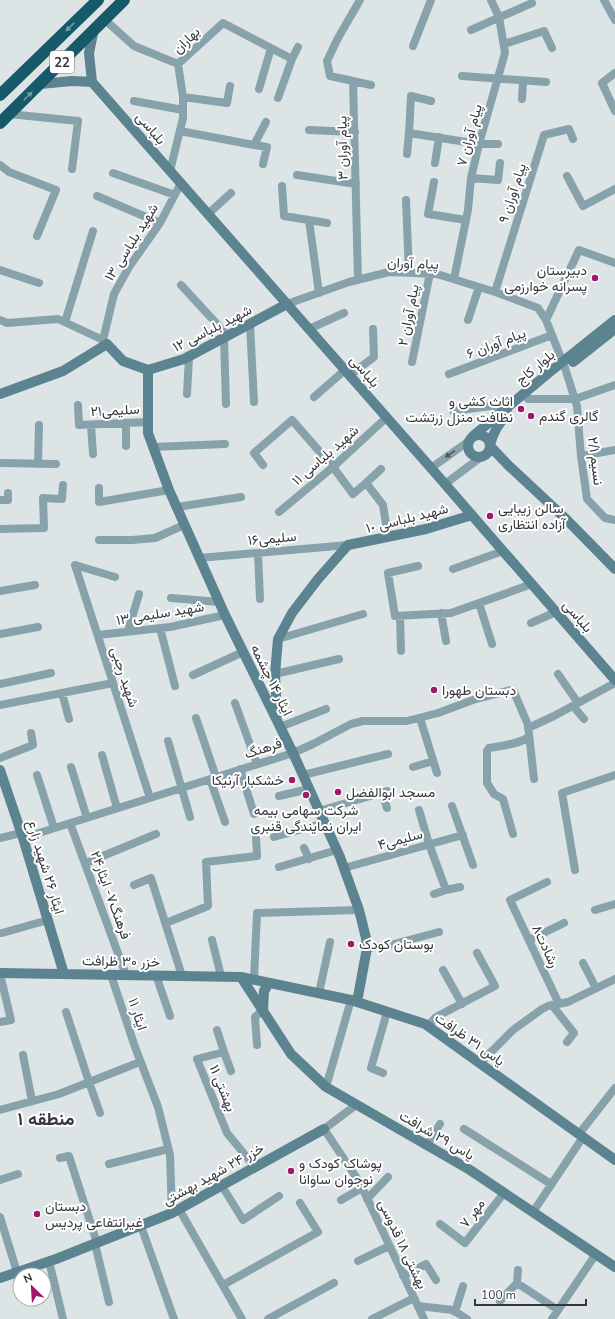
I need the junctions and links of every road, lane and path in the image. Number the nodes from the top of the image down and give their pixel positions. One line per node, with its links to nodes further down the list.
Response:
1 (124, 0): 9 (highway, 22)
2 (360, 0): 23 (street)
3 (431, 0): 14 (street)
4 (491, 0): 8 (street, پیام آوران ۷)
5 (604, 0): 10 (street)
6 (92, 2): 31 (highway, 22, one-way to 31)
7 (532, 3): 8 (street)
8 (499, 17): 12 (street); 13 (street, پیام آوران ۷)
9 (104, 19): 11 (highway, 22); 19 (street)
10 (615, 20)
11 (94, 29): 25 (street); 27 (highway, 22)
12 (471, 30)
13 (504, 44): 17 (street); 22 (street, پیام آوران ۷)
14 (413, 46)
15 (298, 47): 18 (street)
16 (271, 48): 18 (street, بهاران); 19 (street, بهاران); 30 (street)
17 (552, 48)
18 (292, 59): 33 (street)
19 (178, 64): 32 (street, بهاران)
20 (615, 73): 38 (street)
21 (462, 76): 22 (street)
22 (498, 79): 24 (street); 48 (street, پیام آوران ۷)
23 (353, 81): 28 (street); 44 (street, پیام آوران ۳)
24 (524, 81): 26 (street); 34 (street)
25 (92, 82): 27 (street); 57 (street, بلباسی)
26 (546, 82)
27 (40, 84): 39 (highway, 22, one-way to 27)
28 (371, 84)
29 (230, 86): 32 (street)
30 (259, 90)
31 (0, 95)
32 (183, 97): 37 (street, بهاران)
33 (278, 98)
34 (522, 99)
35 (134, 101): 37 (street)
36 (431, 101): 45 (street)
37 (183, 110): 43 (street, بهاران)
38 (615, 111)
39 (9, 114): 41 (highway, 22); 56 (street)
40 (266, 122): 50 (street)
41 (0, 123)
42 (309, 130): 44 (street)
43 (180, 131): 50 (street); 57 (street, بهاران)
44 (355, 132): 64 (street, پیام آوران ۳)
45 (410, 133): 46 (street); 51 (street)
46 (439, 138): 48 (street); 52 (street)
47 (572, 139): 87 (street, پیام آوران ۹)
48 (479, 144): 49 (street); 61 (street, پیام آوران ۷)
49 (498, 144)
50 (254, 145): 54 (street)
51 (407, 154)
52 (435, 163)
53 (500, 163): 61 (street)
54 (263, 164)
55 (0, 165): 77 (street)
56 (72, 169)
57 (170, 171): 63 (street, بلباسی)
58 (113, 173): 68 (street)
59 (297, 175): 64 (street)
60 (567, 176): 66 (street)
61 (471, 178): 73 (street, پیام آوران ۷)
62 (434, 182): 73 (street)
63 (181, 183): 68 (street, شهید بلباسی ١٣); 71 (street, بلباسی)
64 (356, 184): 83 (street, پیام آوران ۳)
65 (282, 186): 72 (street)
66 (615, 188)
67 (231, 193): 71 (street)
68 (175, 195): 74 (street, شهید بلباسی ١٣)
69 (97, 196): 74 (street)
70 (406, 200): 80 (street)
71 (208, 214): 89 (street, بلباسی)
72 (309, 220): 75 (street); 88 (street)
73 (466, 220): 82 (street, پیام آوران ۷)
74 (160, 223): 103 (street, شهید بلباسی ١٣)
75 (327, 223)
76 (93, 231): 96 (street)
77 (37, 236)
78 (615, 263): 94 (street)
79 (0, 270): 84 (street)
80 (409, 273): 81 (street, پیام آوران); 83 (street, پیام آوران)
81 (430, 273): 82 (street, پیام آوران); 105 (street, پیام آوران ۲)
82 (454, 279): 86 (street, پیام آوران)
83 (358, 280): 88 (street, پیام آوران)
84 (39, 283)
85 (181, 285): 102 (street)
86 (479, 287): 87 (street, پیام آوران); 93 (street)
87 (495, 292): 90 (street, پیام آوران)
88 (319, 293): 89 (street, پیام آوران)
89 (287, 304): 97 (street, شهید بلباسی ١٢); 98 (street, بلباسی)
90 (538, 308): 94 (street, نسیم ۲/۱)
91 (344, 313): 98 (street)
92 (0, 320): 96 (street)
93 (468, 320)
94 (546, 320): 101 (street, نسیم ۲/۱)
95 (615, 320): 106 (street, بلوار کاج)
96 (65, 322): 103 (street)
97 (250, 324): 102 (street, شهید بلباسی ١٢); 116 (street)
98 (309, 329): 108 (street, بلباسی)
99 (615, 329): 106 (street, بلوار کاج)
100 (373, 330): 108 (street)
101 (552, 335): 106 (street, نسیم ۲/۱); 109 (street, پیام آوران ۶)
102 (226, 337): 104 (street, شهید بلباسی ١٢); 117 (street)
103 (105, 342): 107 (street); 111 (street)
104 (189, 357): 107 (street, شهید بلباسی ١٢); 112 (street)
105 (412, 362)
106 (564, 364): 114 (street, بلوار کاج); 115 (street, نسیم ۲/۱)
107 (148, 370): 122 (street, ایثار ۱۴ چشمه)
108 (348, 373): 113 (street); 121 (street, بلباسی)
109 (449, 374)
110 (615, 385): 115 (street)
111 (0, 394)
112 (188, 394)
113 (314, 397)
114 (526, 397): 115 (street); 120 (street, بلوار کاج)
115 (575, 399): 133 (street, نسیم ۲/۱)
116 (254, 402)
117 (226, 404)
118 (78, 406): 125 (street, سلیمی۲۱)
119 (453, 411): 120 (street)
120 (508, 411): 126 (street, بلوار کاج); 129 (street, بلوار کاج)
121 (387, 418): 140 (street, شهید بلباسی ١١); 141 (street, بلباسی)
122 (148, 422): 123 (street, سلیمی۲۱); 130 (street, ایثار ۱۴ چشمه)
123 (126, 423): 125 (street, سلیمی۲۱); 128 (street)
124 (39, 425): 136 (street)
125 (91, 425): 132 (street)
126 (471, 439): 129 (street); 134 (street); 141 (street, بلوار کاج, one-way to 141)
127 (225, 444): 130 (street)
128 (126, 446)
129 (490, 446): 134 (street); 139 (street)
130 (153, 447): 147 (street, ایثار ۱۴ چشمه)
131 (615, 450): 133 (street)
132 (93, 454)
133 (580, 456): 154 (street, نسیم ۲/۱)
134 (482, 457): 139 (street); 144 (street)
135 (0, 463): 136 (street)
136 (38, 464): 137 (street)
137 (56, 464)
138 (263, 465): 140 (street)
139 (508, 466): 165 (street)
140 (332, 467): 143 (street); 152 (street, شهید بلباسی ١١)
141 (431, 468): 144 (street, بلباسی)
142 (381, 469): 143 (street)
143 (366, 483): 157 (street)
144 (445, 484): 153 (street, بلباسی)
145 (63, 486): 156 (street)
146 (99, 488): 147 (street)
147 (169, 490): 151 (street, ایثار ۱۴ چشمه)
148 (8, 493): 150 (street)
149 (241, 497): 151 (street)
150 (0, 500)
151 (177, 507): 155 (street, ایثار ۱۴ چشمه)
152 (279, 512)
153 (472, 515): 157 (street, شهید بلباسی ١٠); 160 (street, بلباسی)
154 (615, 520)
155 (184, 525): 158 (street); 162 (street, ایثار ۱۴ چشمه)
156 (0, 529)
157 (388, 537): 159 (street, شهید بلباسی ١٠)
158 (99, 540)
159 (348, 545): 161 (street, سلیمی۱۶); 186 (street)
160 (503, 551): 164 (street); 167 (street, بلباسی)
161 (258, 553): 162 (street, سلیمی۱۶); 172 (street)
162 (199, 558): 173 (street, ایثار ۱۴ چشمه)
163 (418, 566): 179 (street)
164 (453, 569)
165 (615, 569)
166 (115, 577): 185 (street, شهید رجبی)
167 (532, 584): 174 (street); 175 (street, بلباسی)
168 (35, 585): 169 (street)
169 (0, 591)
170 (139, 594): 183 (street)
171 (171, 598): 173 (street)
172 (260, 599)
173 (219, 602): 178 (street, ایثار ۱۴ چشمه)
174 (479, 603): 176 (street); 188 (street)
175 (556, 612): 180 (street); 196 (street, بلباسی)
176 (441, 613): 179 (street); 187 (street)
177 (363, 614): 186 (street)
178 (225, 615): 182 (street, شهید سلیمی ۱۳); 190 (street, ایثار ۱۴ چشمه)
179 (400, 616): 189 (street)
180 (531, 623)
181 (38, 628): 184 (street)
182 (160, 628): 183 (street, شهید سلیمی ۱۳); 199 (street)
183 (128, 632): 185 (street, شهید سلیمی ۱۳)
184 (0, 634)
185 (98, 635): 197 (street, شهید رجبی)
186 (278, 640): 193 (street)
187 (446, 641)
188 (492, 644)
189 (401, 650)
190 (243, 652): 195 (street); 209 (street, ایثار ۱۴ چشمه)
191 (339, 659): 193 (street)
192 (51, 673): 198 (street)
193 (275, 674): 209 (street)
194 (558, 674): 202 (street)
195 (193, 675)
196 (615, 681): 202 (street)
197 (113, 683): 200 (street); 232 (street, شهید رجبی)
198 (0, 684)
199 (175, 686)
200 (62, 693): 203 (street); 207 (street)
201 (235, 703): 218 (street)
202 (575, 704): 208 (street); 210 (street)
203 (0, 705)
204 (326, 709): 209 (street)
205 (196, 718): 227 (street)
206 (420, 718): 210 (street, فرهنگ); 213 (street, فرهنگ); 217 (street)
207 (69, 719)
208 (584, 719)
209 (278, 724): 213 (street, ایثار ۱۴ چشمه)
210 (528, 732): 228 (street); 246 (street)
211 (31, 733): 216 (street)
212 (168, 741): 229 (street)
213 (292, 752): 218 (street, فرهنگ); 225 (street, ایثار ۱۴ چشمه)
214 (388, 754): 225 (street)
215 (102, 755): 234 (street)
216 (0, 758)
217 (433, 761): 220 (street); 223 (street)
218 (257, 764): 221 (street, فرهنگ)
219 (71, 767): 240 (street)
220 (413, 767)
221 (240, 769): 227 (street, فرهنگ); 238 (street)
222 (0, 770): 248 (street, ایثار ۲۶ شهید زارع)
223 (437, 773)
224 (37, 775): 244 (street)
225 (303, 775): 230 (street, ایثار ۱۴ چشمه)
226 (615, 775): 260 (street)
227 (213, 778): 229 (street, فرهنگ); 241 (street)
228 (534, 779)
229 (181, 788): 232 (street, فرهنگ); 239 (street)
230 (309, 789): 231 (street); 237 (street, ایثار ۱۴ چشمه)
231 (279, 796)
232 (150, 798): 234 (street, فرهنگ)
233 (452, 806): 247 (street)
234 (117, 808): 240 (street, فرهنگ)
235 (387, 808): 237 (street)
236 (419, 810): 252 (street)
237 (319, 811): 243 (street, ایثار ۱۴ چشمه)
238 (254, 814)
239 (190, 817)
240 (87, 818): 242 (street, فرهنگ)
241 (225, 822)
242 (70, 823): 244 (street, فرهنگ); 256 (street, فرهنگ۷- ایثار۲۴)
243 (324, 823): 250 (street); 254 (street, ایثار ۱۴ چشمه)
244 (54, 828): 248 (street, فرهنگ)
245 (156, 834): 256 (street)
246 (513, 834)
247 (463, 835): 252 (street, سلیمی۴); 257 (street)
248 (22, 836): 251 (street, فرهنگ); 269 (street, ایثار ۲۶ شهید زارع)
249 (256, 836): 270 (street)
250 (274, 837)
251 (0, 838)
252 (429, 844): 259 (street, سلیمی۴); 264 (street)
253 (304, 848): 255 (street)
254 (336, 850): 255 (street); 259 (street, ایثار ۱۴ چشمه)
255 (309, 858): 258 (street)
256 (86, 863): 284 (street, فرهنگ۷- ایثار۲۴)
257 (473, 866)
258 (279, 867)
259 (344, 868): 267 (street, ایثار ۱۴ چشمه)
260 (575, 870)
261 (547, 882): 275 (street, رشادت۸)
262 (134, 885): 270 (street)
263 (460, 887): 264 (street)
264 (446, 890): 265 (street)
265 (434, 894)
266 (615, 904): 268 (street)
267 (359, 910): 277 (street, ایثار ۱۴ چشمه); 290 (street)
268 (595, 910)
269 (48, 920): 273 (street); 282 (street, ایثار ۲۶ شهید زارع)
270 (166, 923): 286 (street)
271 (564, 923): 275 (street)
272 (439, 932): 277 (street)
273 (2, 933)
274 (212, 940): 287 (street)
275 (529, 940): 296 (street, رشادت۸)
276 (330, 942): 293 (street)
277 (367, 948): 294 (street, ایثار ۱۴ چشمه)
278 (477, 953): 295 (street)
279 (583, 963): 292 (street)
280 (443, 970): 295 (street)
281 (0, 974): 282 (street, خزر ۳۰ ظرافت); 301 (street)
282 (64, 974): 283 (street, خزر ۳۰ ظرافت)
283 (111, 975): 284 (street, خزر ۳۰ ظرافت); 308 (street, ایثار ۱۱)
284 (126, 975): 285 (street, خزر ۳۰ ظرافت)
285 (156, 975): 286 (street, خزر ۳۰ ظرافت); 300 (street)
286 (182, 976): 287 (street, خزر ۳۰ ظرافت)
287 (221, 976): 288 (street, خزر ۳۰ ظرافت)
288 (241, 977): 290 (street, یاس ۳۱ ظرافت); 297 (street, یاس ۲۹ شرافت)
289 (615, 979): 292 (street)
290 (254, 980): 291 (street, یاس ۳۱ ظرافت)
291 (269, 983): 293 (street, یاس ۳۱ ظرافت); 297 (street)
292 (596, 988): 296 (street)
293 (319, 994): 294 (street, یاس ۳۱ ظرافت)
294 (354, 1001): 299 (street, یاس ۳۱ ظرافت); 313 (street)
295 (462, 1004): 302 (street)
296 (556, 1004): 304 (street, رشادت۸); 309 (street)
297 (263, 1010): 305 (street); 313 (street, یاس ۲۹ شرافت)
298 (66, 1012): 312 (street)
299 (388, 1012): 302 (street, یاس ۳۱ ظرافت); 311 (street)
300 (170, 1016)
301 (0, 1022)
302 (428, 1026): 309 (street, یاس ۳۱ ظرافت)
303 (217, 1030): 306 (street, بهشتی ۱۱)
304 (567, 1042)
305 (257, 1045)
306 (224, 1052): 310 (street); 328 (street, بهشتی ۱۱)
307 (23, 1055): 315 (street)
308 (140, 1062): 312 (street); 324 (street, ایثار ۱۱)
309 (480, 1063): 322 (street, یاس ۳۱ ظرافت)
310 (231, 1070)
311 (383, 1073)
312 (89, 1082): 315 (street); 318 (street)
313 (326, 1087): 316 (street, یاس ۲۹ شرافت)
314 (615, 1088): 322 (street)
315 (32, 1101): 317 (street)
316 (356, 1105): 320 (street); 323 (street, یاس ۲۹ شرافت)
317 (0, 1110)
318 (100, 1113)
319 (440, 1124): 323 (street)
320 (324, 1129): 328 (street, خزر ۲۴ شهید بهشتی); 334 (street, بهشتی ۱۸ قدوسی)
321 (464, 1129): 332 (street)
322 (581, 1135): 326 (street, یاس ۳۱ ظرافت); 332 (street)
323 (427, 1145): 335 (street, یاس ۲۹ شرافت)
324 (168, 1149): 327 (street); 340 (street, ایثار ۱۱)
325 (60, 1158): 345 (street)
326 (615, 1160)
327 (109, 1164)
328 (255, 1167): 333 (street, خزر ۲۴ شهید بهشتی)
329 (18, 1174): 331 (street)
330 (388, 1177): 338 (street)
331 (0, 1180)
332 (551, 1184): 341 (street)
333 (222, 1186): 336 (street); 340 (street, خزر ۲۴ شهید بهشتی)
334 (362, 1188): 337 (street); 338 (street, بهشتی ۱۸ قدوسی)
335 (504, 1192): 341 (street, یاس ۲۹ شرافت); 343 (street, مهر ۷)
336 (279, 1196)
337 (341, 1200)
338 (368, 1200): 346 (street, بهشتی ۱۸ قدوسی)
339 (300, 1203): 360 (street)
340 (176, 1211): 344 (street, خزر ۲۴ شهید بهشتی); 360 (street)
341 (532, 1212): 347 (street, یاس ۲۹ شرافت)
342 (0, 1217): 350 (street)
343 (440, 1224)
344 (140, 1226): 345 (street, خزر ۲۴ شهید بهشتی); 369 (street)
345 (96, 1243): 348 (street, خزر ۲۴ شهید بهشتی); 364 (street)
346 (389, 1246): 349 (street); 355 (street, بهشتی ۱۸ قدوسی)
347 (596, 1254): 352 (street, یاس ۲۹ شرافت); 366 (street)
348 (49, 1261): 351 (street, خزر ۲۴ شهید بهشتی); 368 (street)
349 (358, 1261)
350 (15, 1267)
351 (32, 1267)
352 (615, 1267)
353 (518, 1270): 359 (street)
354 (12, 1274): 356 (street, خزر ۲۴ شهید بهشتی)
355 (403, 1276): 357 (street); 362 (street, بهشتی ۱۸ قدوسی)
356 (0, 1278)
357 (436, 1280)
358 (334, 1283): 371 (street)
359 (518, 1283): 363 (street); 366 (street)
360 (222, 1285): 370 (street)
361 (463, 1286): 367 (street)
362 (414, 1298): 365 (street, بهشتی ۱۸ قدوسی); 372 (street)
363 (500, 1301)
364 (109, 1302)
365 (418, 1306): 367 (street, بهشتی ۱۸ قدوسی); 373 (street)
366 (558, 1310): 375 (street)
367 (456, 1312): 374 (street, بهشتی ۱۸ قدوسی)
368 (62, 1319)
369 (174, 1319)
370 (242, 1319)
371 (268, 1319)
372 (372, 1319)
373 (424, 1319)
374 (468, 1319)
375 (552, 1319)

